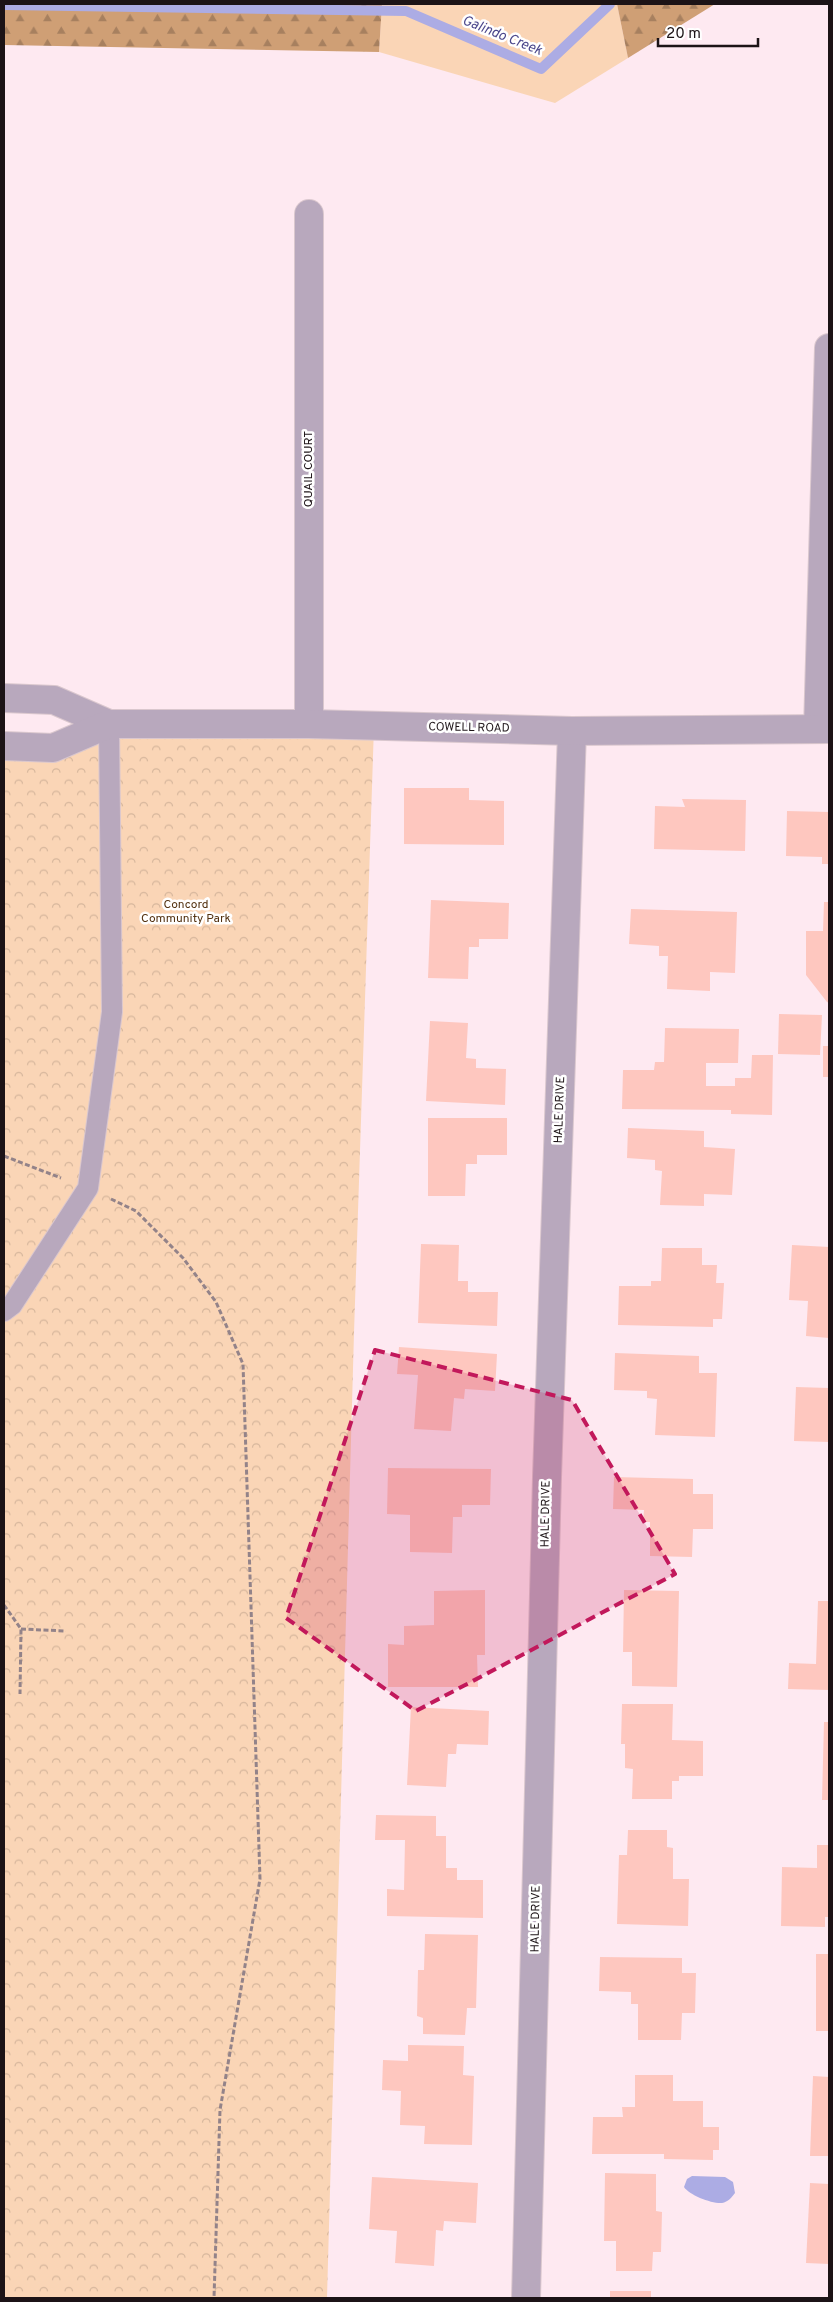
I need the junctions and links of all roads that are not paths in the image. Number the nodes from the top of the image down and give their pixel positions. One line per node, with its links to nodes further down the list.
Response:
1 (310, 214): 5 (street, QUAIL COURT)
2 (829, 348): 6 (street)
3 (4, 698): 4 (street, COWELL ROAD)
4 (108, 724): 5 (street, COWELL ROAD); 8 (street, COWELL ROAD); 9 (lane)
5 (309, 724): 7 (street, COWELL ROAD)
6 (824, 729): 7 (street, COWELL ROAD)
7 (572, 731): 10 (street, HALE DRIVE)
8 (4, 746)
9 (4, 1311)
10 (526, 2298)

